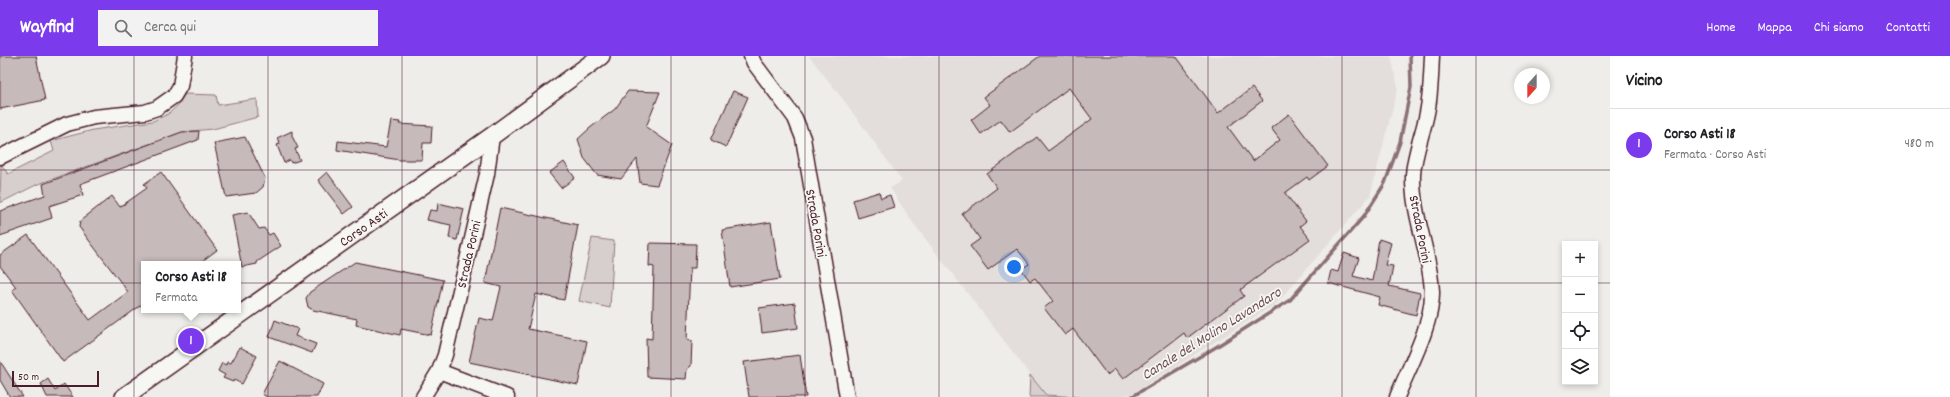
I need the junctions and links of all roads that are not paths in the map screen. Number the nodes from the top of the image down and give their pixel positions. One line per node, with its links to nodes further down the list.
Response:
1 (185, 56): 6 (street)
2 (601, 56): 5 (main road, Corso Asti)
3 (1432, 56): 12 (street, Strada Porini)
4 (750, 58): 11 (street, Strada Porini)
5 (492, 136): 7 (street, Strada Porini); 8 (main road, Corso Asti)
6 (0, 157)
7 (439, 371): 9 (street, Strada Porini); 10 (street)
8 (124, 397)
9 (423, 397)
10 (507, 397)
11 (847, 397)
12 (1397, 397)

